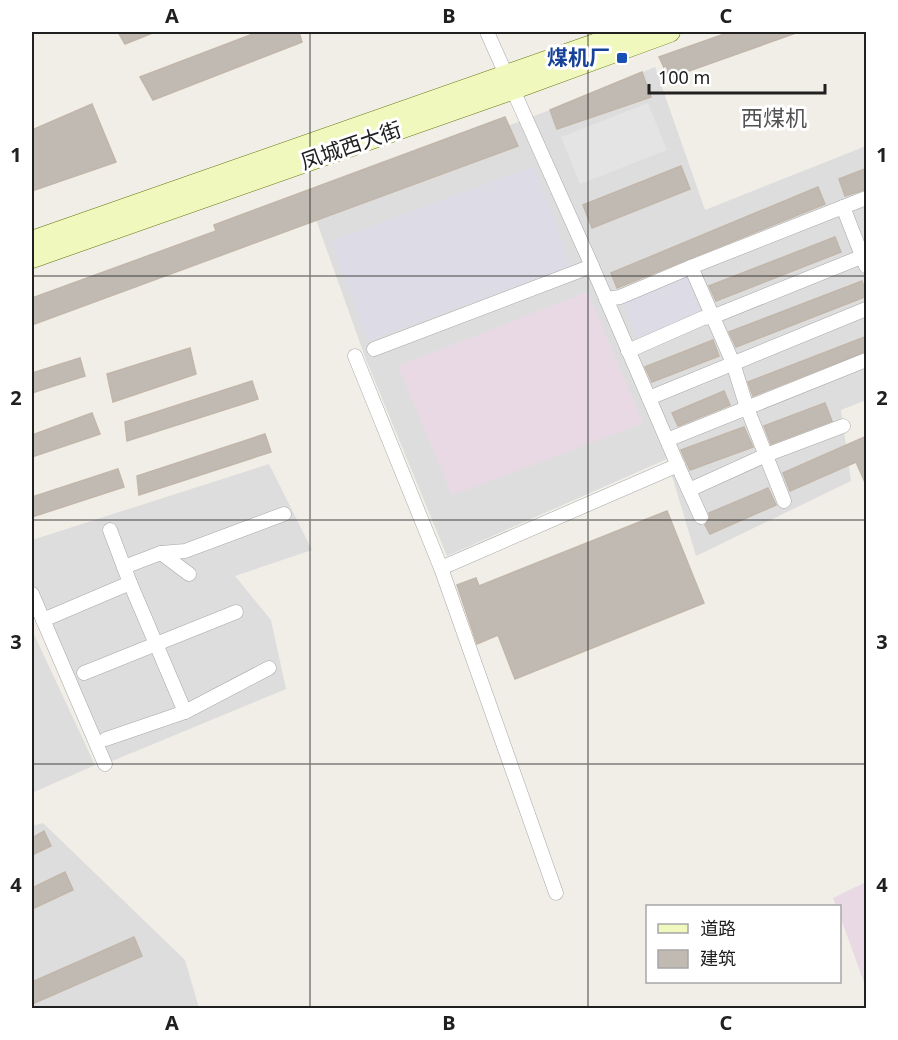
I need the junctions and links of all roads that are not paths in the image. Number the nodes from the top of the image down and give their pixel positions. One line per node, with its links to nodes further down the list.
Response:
1 (487, 32): 4 (street)
2 (629, 32): 4 (main road, 凤城西大街)
3 (670, 32): 4 (main road, 凤城西大街)
4 (510, 82): 7 (main road, 凤城西大街); 8 (main road, 凤城西大街); 10 (street)
5 (867, 198): 6 (street)
6 (843, 207): 9 (street); 11 (street)
7 (32, 241)
8 (32, 258)
9 (866, 259): 14 (street)
10 (592, 266): 12 (street); 15 (street)
11 (691, 267): 12 (street); 14 (street)
12 (606, 299): 16 (street)
13 (867, 309): 19 (street)
14 (712, 317): 16 (street); 19 (street)
15 (374, 348)
16 (628, 351): 20 (street)
17 (355, 356): 32 (street)
18 (867, 360): 21 (street)
19 (734, 363): 20 (street); 21 (street)
20 (649, 398): 23 (street)
21 (747, 408): 23 (street); 24 (street)
22 (843, 426): 24 (street)
23 (667, 440): 25 (street)
24 (766, 455): 25 (street); 26 (street)
25 (680, 470): 28 (street); 32 (street)
26 (784, 501)
27 (284, 514): 30 (street)
28 (701, 517)
29 (110, 530): 31 (street)
30 (161, 553): 31 (street); 33 (street)
31 (124, 567): 34 (street)
32 (441, 568): 44 (street)
33 (189, 574)
34 (130, 583): 37 (street); 38 (street)
35 (32, 594): 37 (street)
36 (236, 612): 38 (street)
37 (43, 620): 43 (street)
38 (156, 643): 40 (street); 41 (street)
39 (269, 668): 41 (street)
40 (84, 673)
41 (185, 712): 42 (street)
42 (106, 739)
43 (105, 764)
44 (556, 893)

